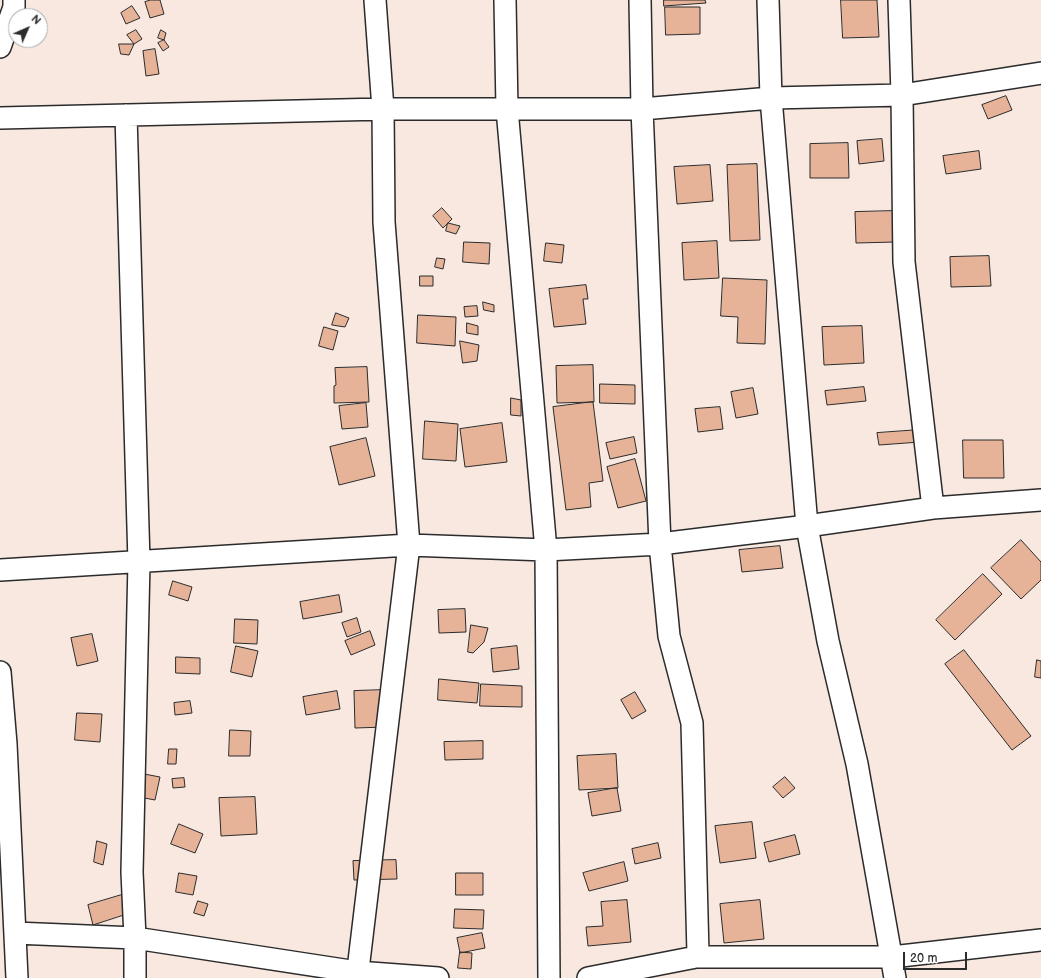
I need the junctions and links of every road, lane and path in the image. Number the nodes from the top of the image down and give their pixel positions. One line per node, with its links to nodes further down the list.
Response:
1 (14, 0): 7 (street)
2 (375, 0): 11 (street)
3 (505, 0): 12 (street)
4 (640, 0): 13 (street)
5 (768, 0): 10 (street)
6 (899, 0): 9 (street)
7 (0, 47)
8 (1041, 73): 9 (street)
9 (902, 95): 10 (street); 17 (street)
10 (771, 98): 13 (street); 18 (street)
11 (383, 109): 12 (street); 14 (street); 19 (street)
12 (507, 109): 13 (street); 21 (street)
13 (642, 109): 20 (street)
14 (126, 115): 15 (street); 22 (street)
15 (0, 118)
16 (1041, 500): 17 (street)
17 (934, 508): 18 (street)
18 (807, 526): 20 (street); 29 (street)
19 (409, 544): 21 (street); 22 (street); 30 (street)
20 (660, 544): 21 (street); 28 (street)
21 (546, 550): 34 (street)
22 (139, 562): 23 (street); 26 (street)
23 (0, 570)
24 (0, 672): 25 (street)
25 (15, 933): 26 (street); 31 (street)
26 (135, 938): 30 (street); 32 (street)
27 (1041, 940): 29 (street)
28 (695, 957): 29 (street); 35 (street)
29 (892, 957): 36 (street)
30 (357, 975): 33 (street)
31 (17, 978)
32 (135, 978)
33 (438, 978)
34 (549, 978)
35 (588, 978)
36 (895, 978)

